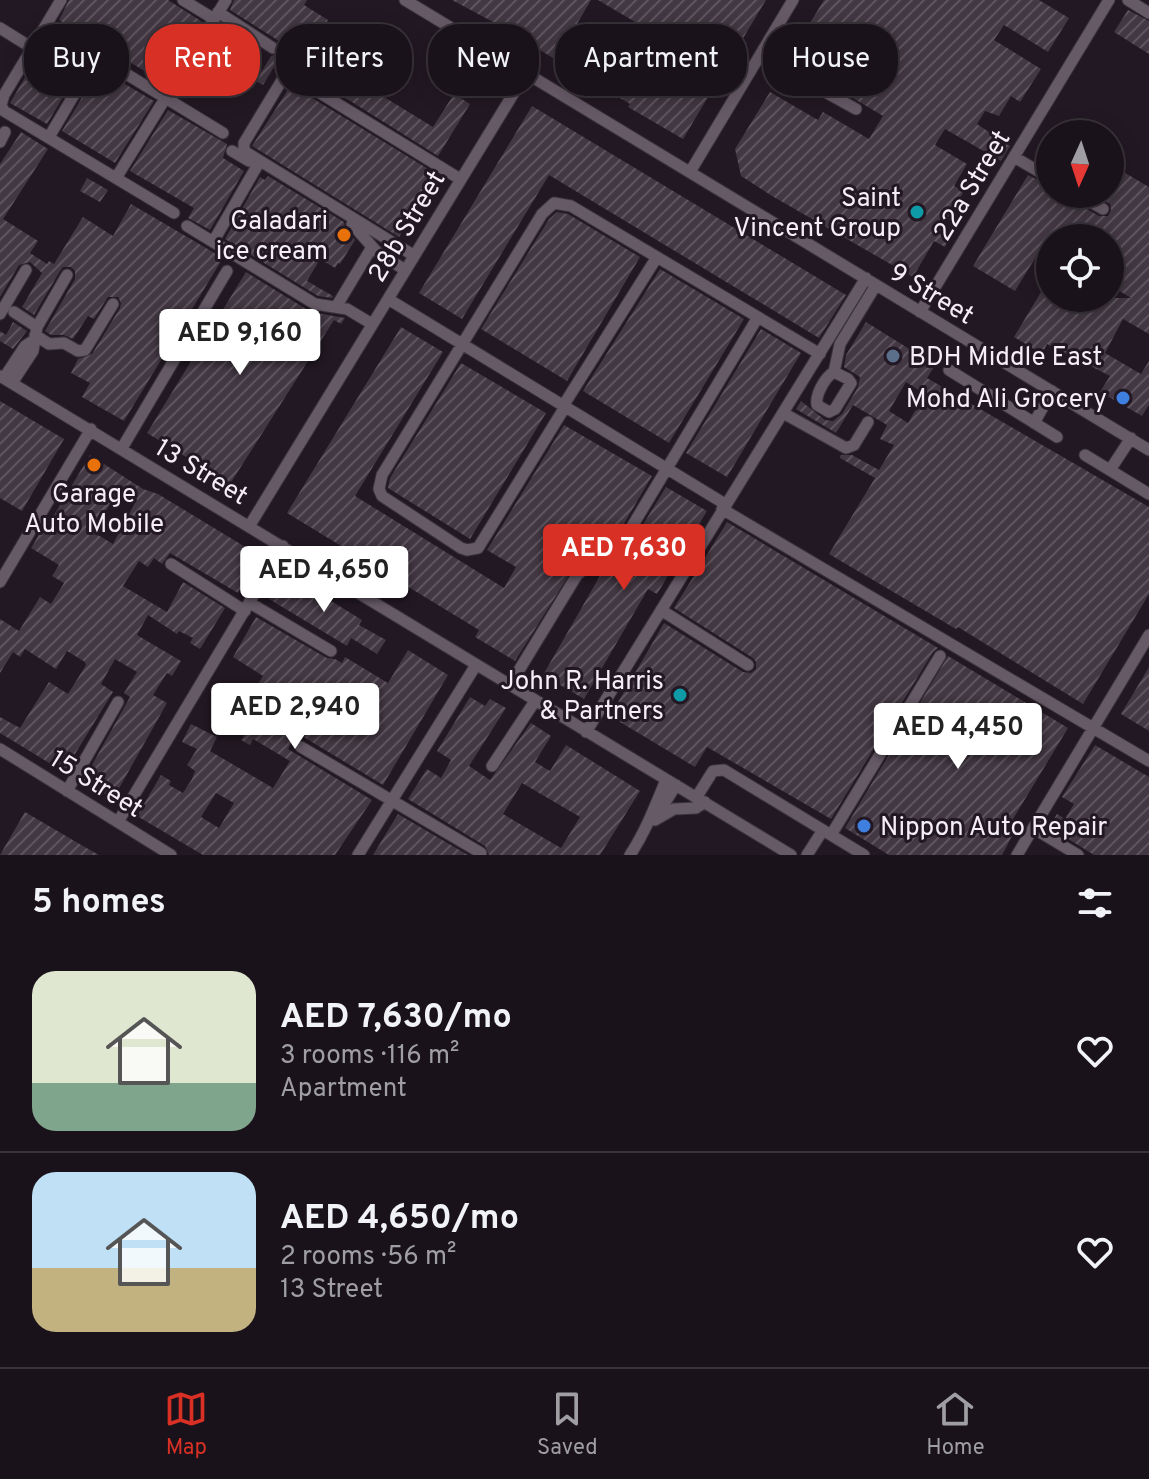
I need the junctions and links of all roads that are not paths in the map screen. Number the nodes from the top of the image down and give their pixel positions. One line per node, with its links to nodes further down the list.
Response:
1 (61, 0): 10 (street)
2 (183, 0): 9 (street)
3 (226, 0): 9 (street)
4 (405, 0): 11 (street, 9 Street)
5 (793, 0): 15 (street)
6 (1109, 0): 26 (street, 22a Street)
7 (1128, 0): 8 (street)
8 (1149, 13)
9 (216, 16): 14 (street); 21 (street)
10 (47, 24)
11 (445, 24)
12 (0, 28): 13 (street)
13 (24, 43)
14 (273, 48)
15 (760, 56): 22 (street); 29 (street)
16 (24, 61): 24 (street)
17 (129, 75): 21 (street)
18 (539, 81): 29 (street, 9 Street)
19 (73, 96): 24 (street)
20 (512, 96): 31 (street, 28b Street)
21 (166, 97): 23 (street); 30 (street)
22 (856, 109)
23 (223, 133)
24 (49, 137): 30 (street)
25 (232, 151): 27 (street)
26 (1014, 157): 28 (street); 47 (street, 22a Street)
27 (257, 166): 34 (street); 35 (street)
28 (1036, 170)
29 (690, 172): 42 (street, 9 Street)
30 (116, 178): 32 (street)
31 (460, 179): 36 (street, 28b Street); 36 (street)
32 (174, 213)
33 (187, 226): 34 (street)
34 (213, 242): 45 (street)
35 (372, 247): 39 (street); 45 (street)
36 (413, 255): 39 (street, 28b Street)
37 (657, 257): 49 (street); 52 (street); 58 (street)
38 (26, 270): 48 (street)
39 (405, 270): 43 (street, 28b Street)
40 (227, 271): 65 (street)
41 (67, 275): 51 (street)
42 (871, 282): 47 (street, 9 Street); 53 (street); 55 (street)
43 (388, 299): 50 (street, 28b Street); 52 (street)
44 (113, 304): 51 (street)
45 (336, 307): 50 (street)
46 (14, 312): 51 (street)
47 (920, 312): 57 (street, 9 Street)
48 (0, 314)
49 (758, 317): 53 (street); 68 (street)
50 (372, 324): 72 (street, 28b Street)
51 (35, 334): 56 (street)
52 (462, 344): 58 (street); 58 (street)
53 (820, 354): 59 (street)
54 (949, 370): 61 (street)
55 (834, 372)
56 (5, 379): 62 (street, 13 Street)
57 (1052, 391): 61 (street); 64 (street, 9 Street)
58 (564, 406): 68 (street)
59 (783, 413): 60 (street); 71 (street)
60 (868, 422)
61 (1034, 423): 63 (street)
62 (91, 429): 65 (street, 13 Street); 75 (street)
63 (1057, 437)
64 (1131, 438): 66 (street, 9 Street); 69 (street)
65 (122, 448): 72 (street, 13 Street)
66 (1149, 450)
67 (1085, 455): 69 (street)
68 (667, 469): 71 (street); 83 (street)
69 (1110, 470): 70 (street)
70 (1149, 494)
71 (723, 506): 77 (street); 86 (street)
72 (250, 525): 73 (street, 13 Street)
73 (283, 546): 76 (street); 81 (street, 13 Street)
74 (171, 564): 76 (street)
75 (0, 582)
76 (248, 607): 79 (street); 97 (street)
77 (661, 610): 82 (street); 87 (street)
78 (1149, 635): 86 (street)
79 (331, 651)
80 (940, 656): 100 (street)
81 (476, 665): 83 (street, 13 Street); 94 (street)
82 (748, 665)
83 (510, 685): 84 (street, 13 Street)
84 (535, 701): 87 (street, 13 Street); 91 (street)
85 (118, 702): 93 (street)
86 (1093, 728): 90 (street); 98 (street)
87 (586, 732): 92 (street, 13 Street)
88 (301, 747): 94 (street)
89 (0, 749): 93 (street, 15 Street)
90 (1149, 761)
91 (492, 766)
92 (671, 782): 95 (street, 13 Street); 96 (street); 99 (street)
93 (67, 791): 97 (street, 15 Street)
94 (392, 800): 101 (street); 103 (street)
95 (701, 800): 96 (street); 100 (street); 105 (street, 13 Street)
96 (655, 820): 99 (street)
97 (118, 822): 102 (street, 15 Street)
98 (1033, 828): 108 (street); 109 (street)
99 (646, 831): 104 (street)
100 (827, 833): 106 (street); 107 (street)
101 (481, 853)
102 (171, 855)
103 (358, 855)
104 (630, 855)
105 (791, 855)
106 (807, 855)
107 (864, 855)
108 (1017, 855)
109 (1078, 855)

